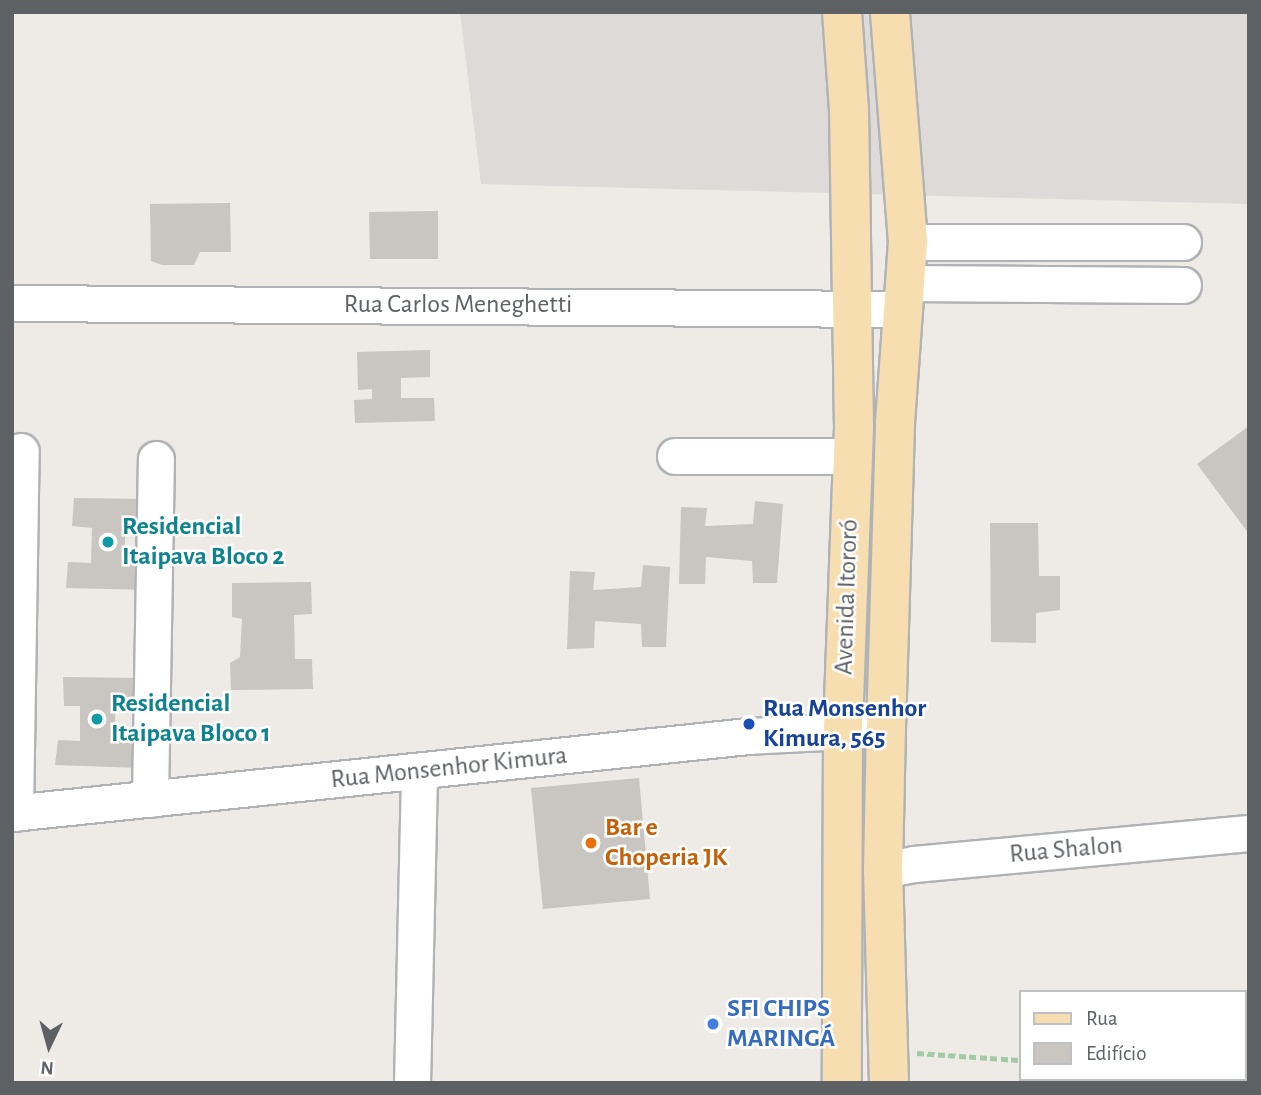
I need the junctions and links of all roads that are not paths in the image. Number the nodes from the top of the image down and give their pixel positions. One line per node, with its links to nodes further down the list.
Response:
1 (842, 12): 10 (main road, Avenida Itororó)
2 (890, 12): 3 (main road, Avenida Itororó)
3 (908, 242): 4 (street); 8 (main road, Avenida Itororó)
4 (997, 242): 5 (street); 6 (street)
5 (1183, 242)
6 (998, 284): 7 (street, Rua Carlos Meneghetti); 8 (street, Rua Carlos Meneghetti)
7 (1183, 285)
8 (905, 296): 10 (street, Rua Carlos Meneghetti); 15 (main road, Avenida Itororó)
9 (12, 303): 10 (street, Rua Carlos Meneghetti)
10 (853, 308): 13 (main road, Avenida Itororó)
11 (21, 451): 19 (street)
12 (675, 456): 13 (street)
13 (852, 456): 16 (main road, Avenida Itororó)
14 (156, 459): 18 (street)
15 (886, 729): 16 (street, Rua Monsenhor Kimura); 21 (main road, Avenida Itororó)
16 (842, 731): 17 (street, Rua Monsenhor Kimura); 24 (main road, Avenida Itororó)
17 (419, 771): 18 (street, Rua Monsenhor Kimura); 23 (street)
18 (150, 799): 19 (street, Rua Monsenhor Kimura)
19 (14, 813)
20 (1249, 833): 21 (street, Rua Shalon)
21 (883, 870): 22 (main road, Avenida Itororó)
22 (888, 1067)
23 (412, 1083)
24 (842, 1083)

